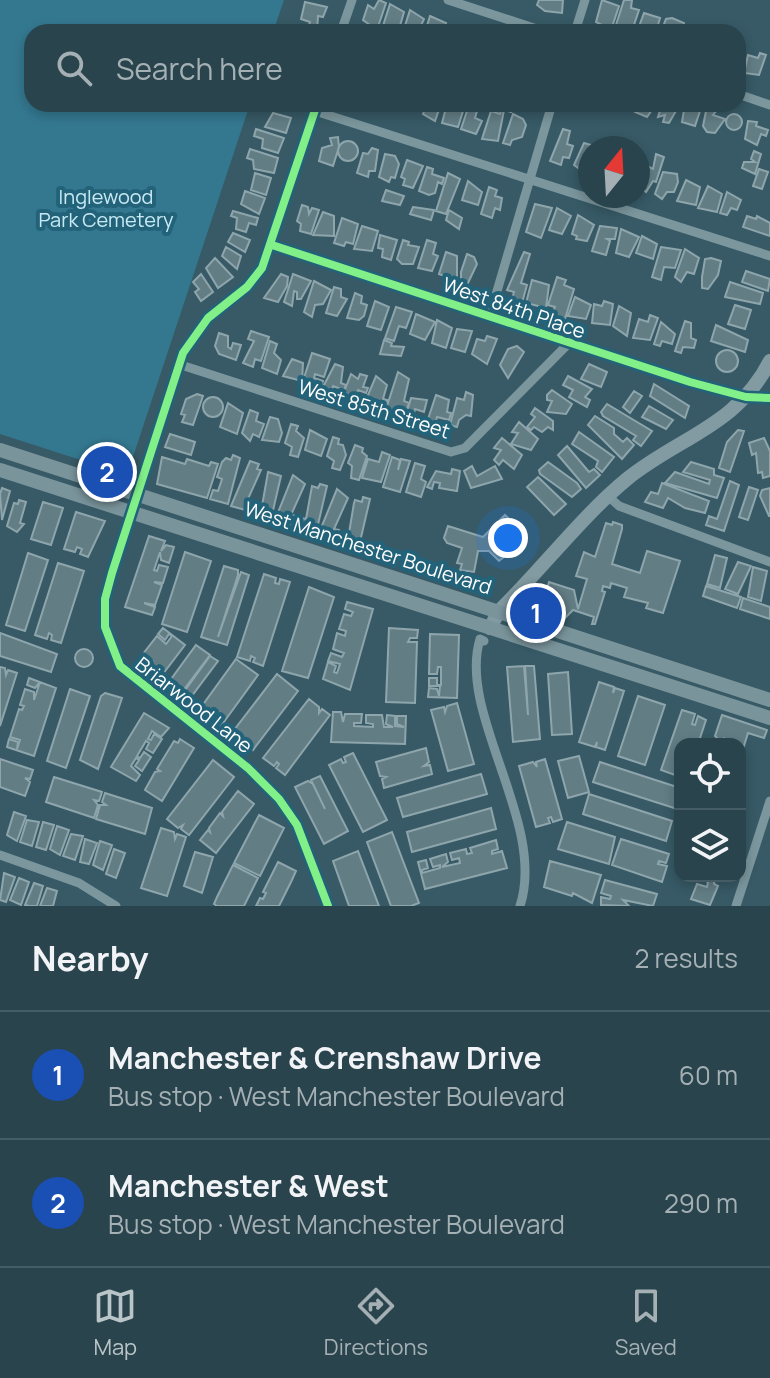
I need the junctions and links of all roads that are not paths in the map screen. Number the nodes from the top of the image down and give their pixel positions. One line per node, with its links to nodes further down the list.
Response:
1 (352, 0): 4 (street)
2 (448, 0): 5 (street)
3 (585, 0): 6 (street)
4 (344, 24)
5 (522, 24)
6 (578, 24)
7 (746, 97): 8 (street)
8 (770, 105)
9 (314, 112): 13 (street, Briarwood Lane)
10 (331, 112): 12 (street)
11 (550, 112): 12 (street)
12 (529, 178): 14 (street); 15 (street)
13 (272, 245): 15 (street, West 84th Place); 18 (street, Briarwood Lane)
14 (770, 256)
15 (490, 315): 16 (street, West 84th Place)
16 (568, 344): 18 (street, West 85th Street); 19 (street, West 84th Place)
17 (770, 361): 19 (main road)
18 (178, 364): 23 (street, Briarwood Lane)
19 (746, 397): 20 (street, West 84th Place); 24 (main road)
20 (770, 398)
21 (0, 450): 23 (main road, West Manchester Boulevard)
22 (0, 470): 25 (main road, West Manchester Boulevard)
23 (136, 496): 25 (street, Briarwood Lane); 27 (main road, West Manchester Boulevard)
24 (609, 497): 26 (street); 27 (main road)
25 (130, 511): 28 (main road, West Manchester Boulevard); 34 (street, Briarwood Lane)
26 (770, 562)
27 (499, 611): 28 (main road); 29 (main road, West Manchester Boulevard)
28 (486, 633): 30 (main road, West Manchester Boulevard); 35 (street)
29 (770, 700)
30 (770, 718)
31 (770, 801): 36 (street)
32 (0, 855): 33 (street)
33 (116, 906)
34 (328, 906)
35 (520, 906)
36 (736, 906)

